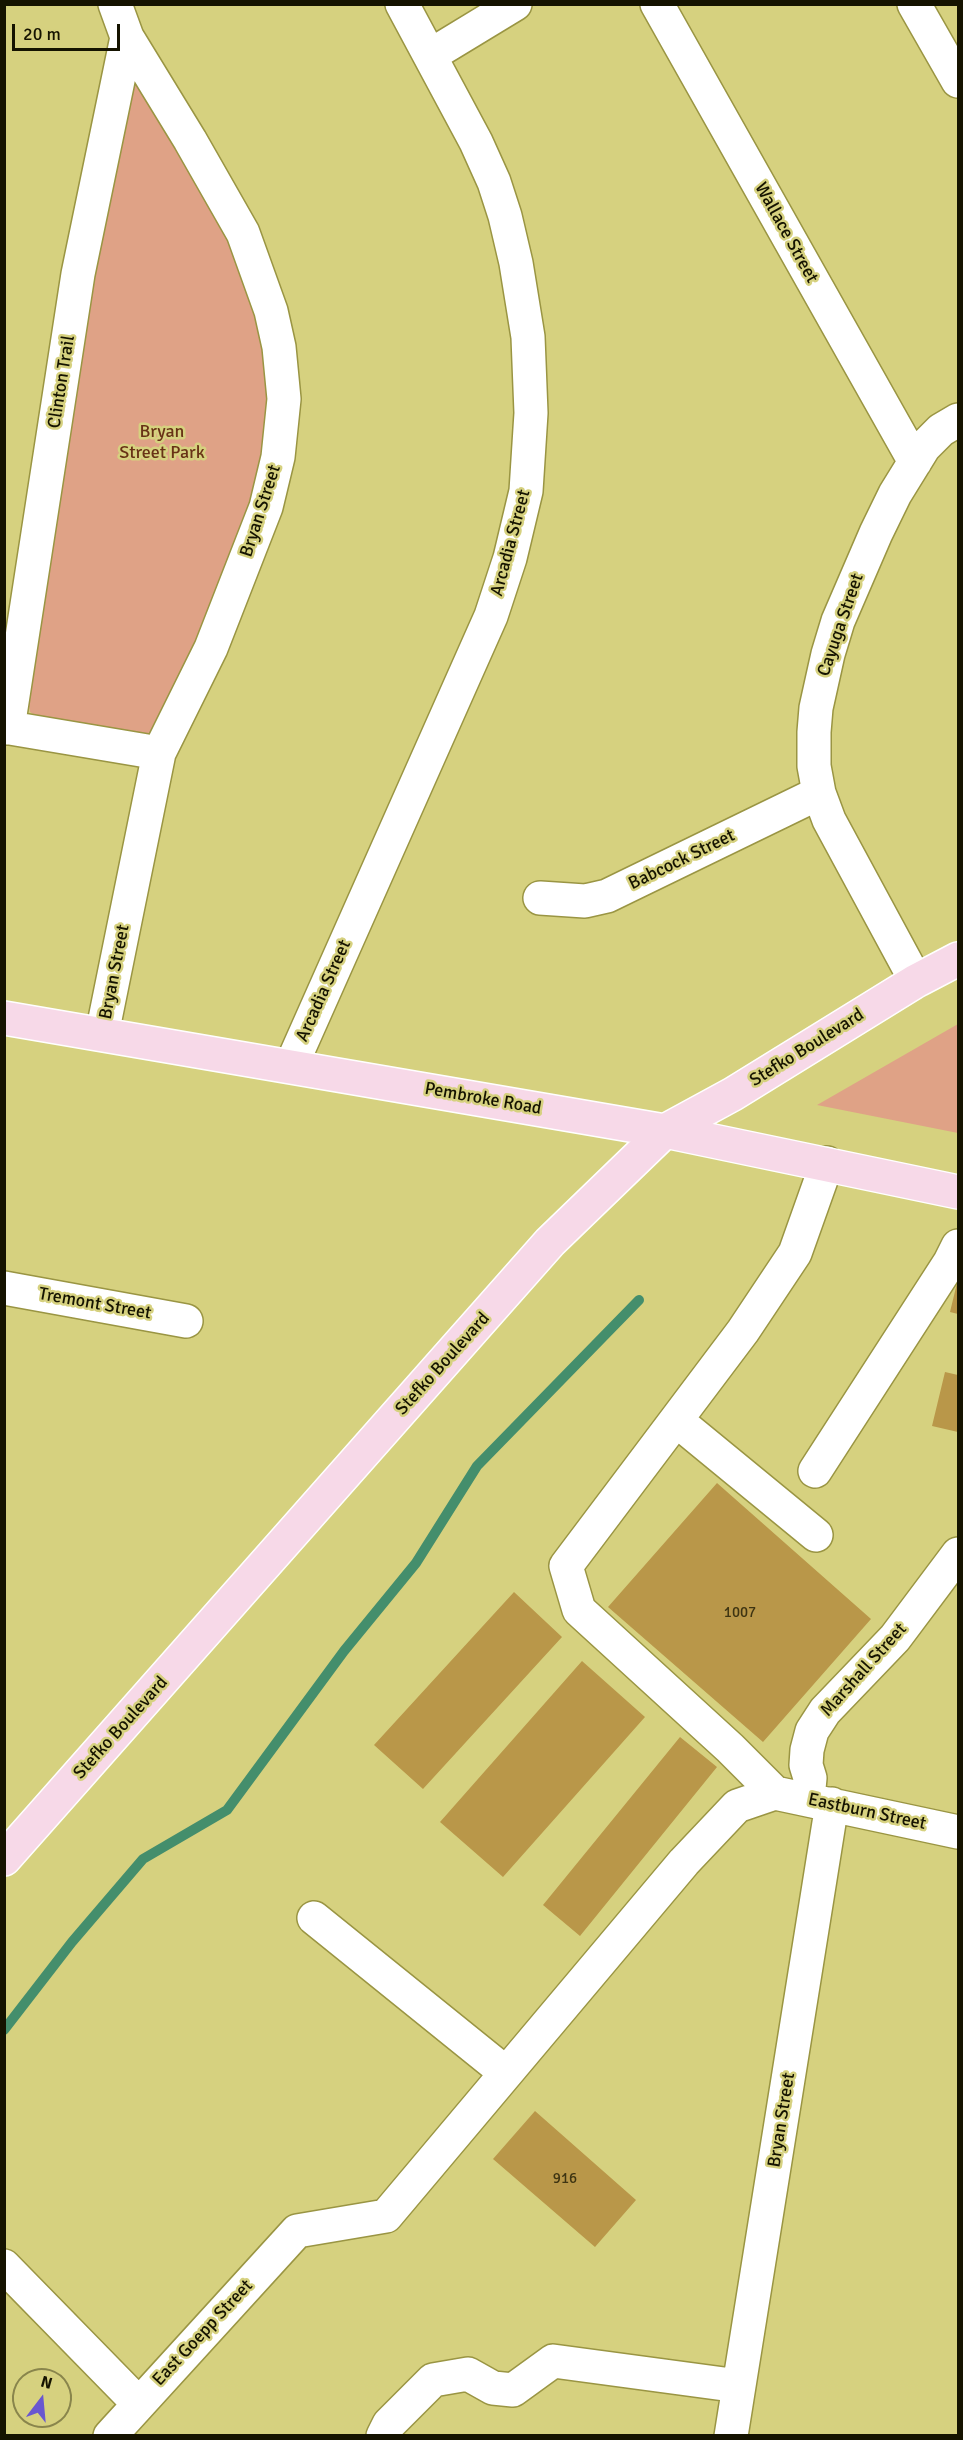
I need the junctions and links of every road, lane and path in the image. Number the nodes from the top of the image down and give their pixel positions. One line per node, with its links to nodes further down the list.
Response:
1 (115, 4): 6 (street, Bryan Street)
2 (402, 4): 7 (street, Arcadia Street)
3 (515, 4): 7 (street)
4 (657, 4): 10 (street, Wallace Street)
5 (914, 4): 8 (street)
6 (127, 37): 11 (street, Clinton Trail); 12 (street, Bryan Street)
7 (431, 55): 19 (street, Arcadia Street)
8 (958, 81)
9 (958, 420): 10 (street, Cayuga Street)
10 (915, 462): 13 (street, Cayuga Street)
11 (6, 728): 12 (street)
12 (159, 753): 18 (street, Bryan Street)
13 (819, 793): 14 (street, Babcock Street); 16 (street, Cayuga Street)
14 (540, 898)
15 (958, 959): 16 (main road, Stefko Boulevard)
16 (916, 981): 20 (main road, Stefko Boulevard)
17 (4, 1018): 18 (main road, Pembroke Road)
18 (102, 1034): 19 (main road, Pembroke Road)
19 (291, 1066): 20 (main road, Pembroke Road)
20 (665, 1131): 21 (main road, Pembroke Road); 33 (main road, Stefko Boulevard)
21 (827, 1164): 22 (main road, Pembroke Road); 26 (street)
22 (958, 1192)
23 (958, 1246): 27 (street)
24 (4, 1288): 25 (street, Tremont Street)
25 (186, 1320)
26 (676, 1420): 28 (street); 30 (street)
27 (816, 1471)
28 (816, 1535)
29 (958, 1554): 31 (street, Marshall Street)
30 (774, 1793): 31 (street, Eastburn Street); 35 (street)
31 (820, 1802): 32 (street, Eastburn Street); 37 (street, Bryan Street)
32 (958, 1832)
33 (4, 1859)
34 (314, 1918): 35 (street)
35 (506, 2073): 38 (street, East Goepp Street)
36 (4, 2266): 38 (street)
37 (739, 2386): 40 (street); 41 (street, Bryan Street)
38 (138, 2403): 39 (street, East Goepp Street)
39 (110, 2436)
40 (383, 2436)
41 (731, 2436)

